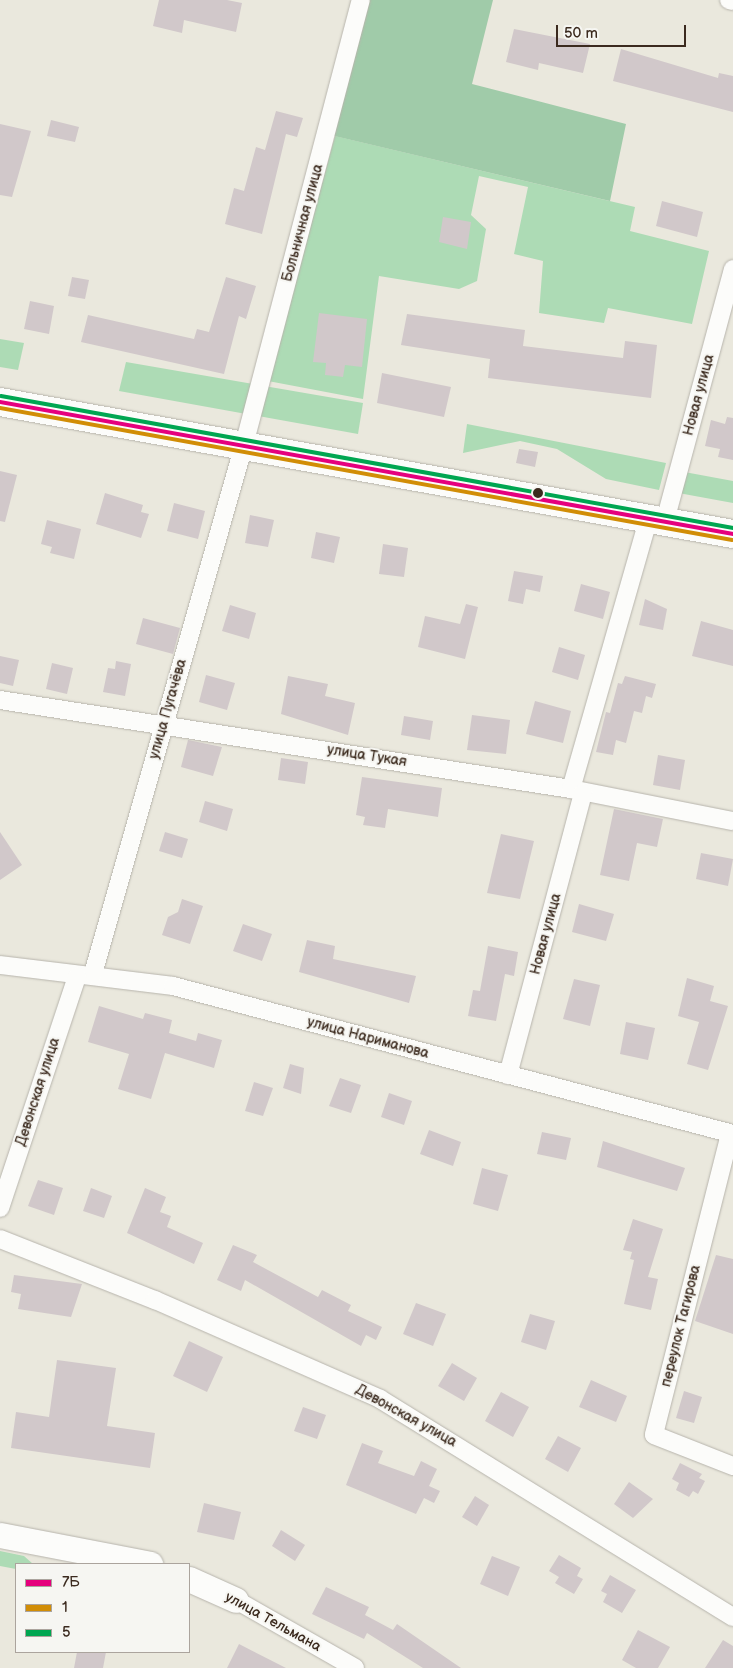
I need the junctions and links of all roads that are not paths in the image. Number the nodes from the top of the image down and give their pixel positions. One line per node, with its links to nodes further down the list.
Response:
1 (361, 0): 6 (street, Больничная улица)
2 (729, 0): 3 (street)
3 (733, 1)
4 (733, 269): 7 (street, Новая улица)
5 (0, 402): 6 (main road)
6 (244, 445): 7 (main road); 10 (street, улица Пугачёва)
7 (657, 519): 8 (main road); 11 (street, Новая улица)
8 (733, 534)
9 (0, 700): 10 (street, улица Тукая)
10 (163, 724): 11 (street, улица Тукая); 14 (street, улица Пугачёва)
11 (577, 791): 12 (street, улица Тукая); 15 (street, Новая улица)
12 (733, 821)
13 (0, 965): 14 (street, улица Нариманова)
14 (85, 975): 15 (street, улица Нариманова); 17 (street, Девонская улица)
15 (508, 1075): 16 (street, улица Нариманова)
16 (732, 1134): 19 (street, переулок Тагирова)
17 (0, 1208)
18 (0, 1239): 24 (street, Девонская улица)
19 (733, 1466)
20 (0, 1535): 21 (street)
21 (145, 1563)
22 (190, 1579): 23 (street, улица Тельмана)
23 (236, 1600): 25 (street, улица Тельмана)
24 (733, 1616)
25 (355, 1668)

